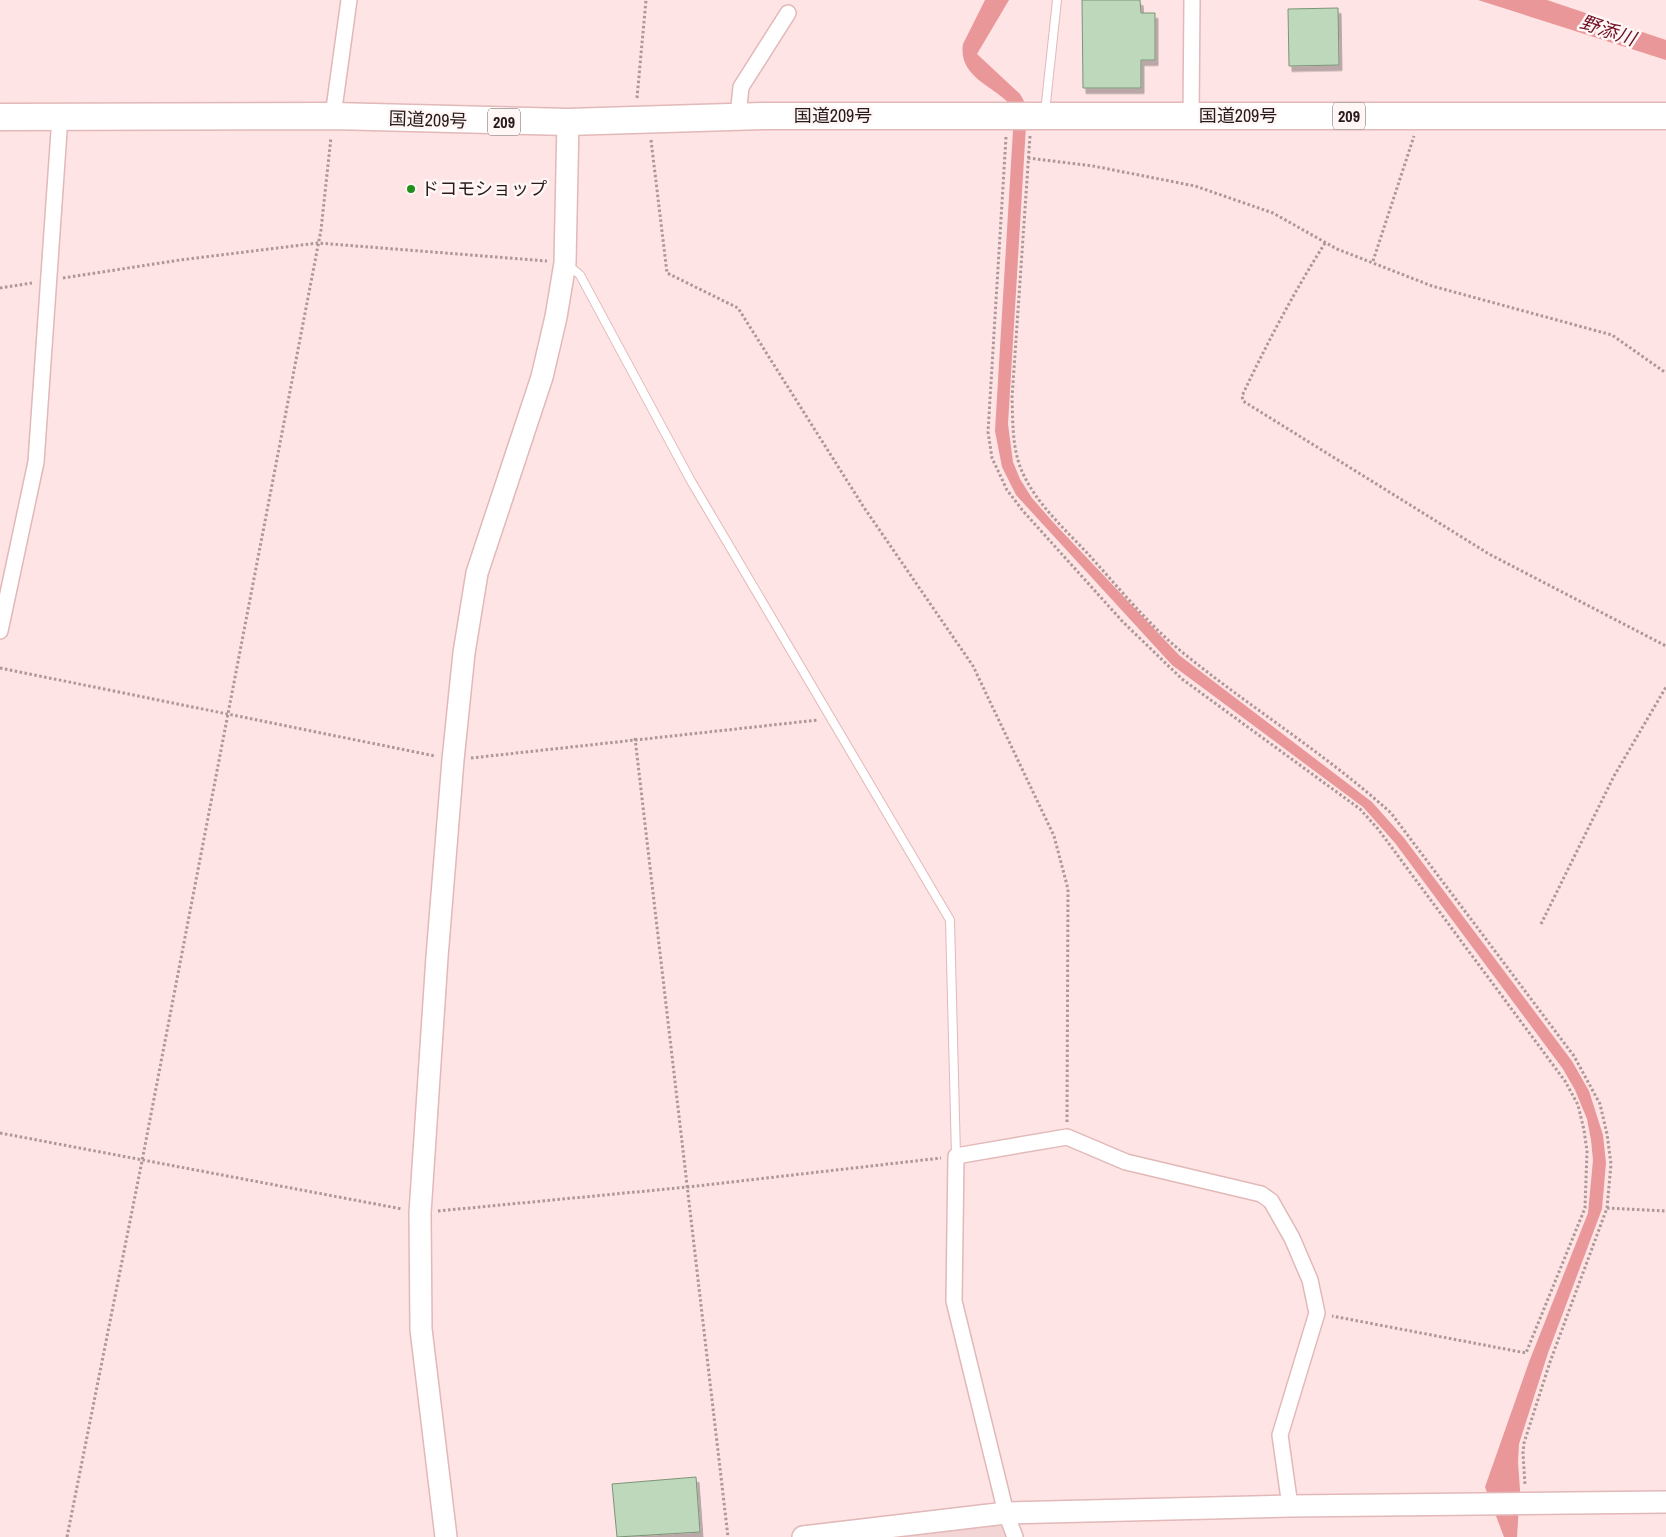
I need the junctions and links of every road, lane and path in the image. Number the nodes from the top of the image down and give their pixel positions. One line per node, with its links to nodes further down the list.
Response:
1 (349, 0): 6 (street)
2 (646, 0): 13 (path)
3 (1057, 0): 14 (lane)
4 (1192, 0): 8 (street)
5 (788, 13): 7 (street)
6 (333, 116): 12 (highway, 国道209号 / 209); 15 (highway, 国道209号 / 209); 17 (path)
7 (738, 116): 13 (highway, 国道209号 / 209); 14 (highway, 国道209号 / 209)
8 (1191, 116): 9 (highway, 国道209号 / 209); 14 (highway, 国道209号 / 209)
9 (1421, 116): 10 (highway, 国道209号 / 209); 18 (path)
10 (1666, 116)
11 (0, 117): 12 (highway, 国道209号 / 209)
12 (60, 117): 20 (street)
13 (641, 118): 15 (highway, 国道209号 / 209); 33 (path)
14 (1023, 119): 40 (path)
15 (568, 122): 19 (street)
16 (1325, 242): 18 (path); 24 (path); 37 (path)
17 (318, 243): 19 (path); 20 (path); 27 (path)
18 (1373, 262): 22 (path)
19 (565, 263): 28 (lane); 30 (street)
20 (49, 280): 21 (path); 23 (street)
21 (0, 288)
22 (1666, 373)
23 (0, 631)
24 (1666, 646)
25 (0, 668): 27 (path)
26 (1666, 687): 31 (path)
27 (228, 713): 30 (path); 35 (path)
28 (831, 718): 29 (path); 34 (lane)
29 (635, 738): 30 (path); 36 (path)
30 (453, 760): 39 (street)
31 (1541, 924)
32 (0, 1133): 35 (path)
33 (1067, 1137): 34 (street); 40 (street)
34 (956, 1156): 36 (path); 44 (street)
35 (142, 1161): 39 (path); 45 (path)
36 (688, 1187): 39 (path); 47 (path)
37 (1607, 1208): 38 (path); 41 (path)
38 (1666, 1211)
39 (420, 1213): 46 (street)
40 (1317, 1312): 43 (street)
41 (1527, 1502): 42 (street); 43 (street)
42 (1666, 1502)
43 (1290, 1506): 44 (street)
44 (1006, 1513): 48 (street); 49 (street)
45 (67, 1537)
46 (446, 1537)
47 (728, 1537)
48 (803, 1537)
49 (1015, 1537)

